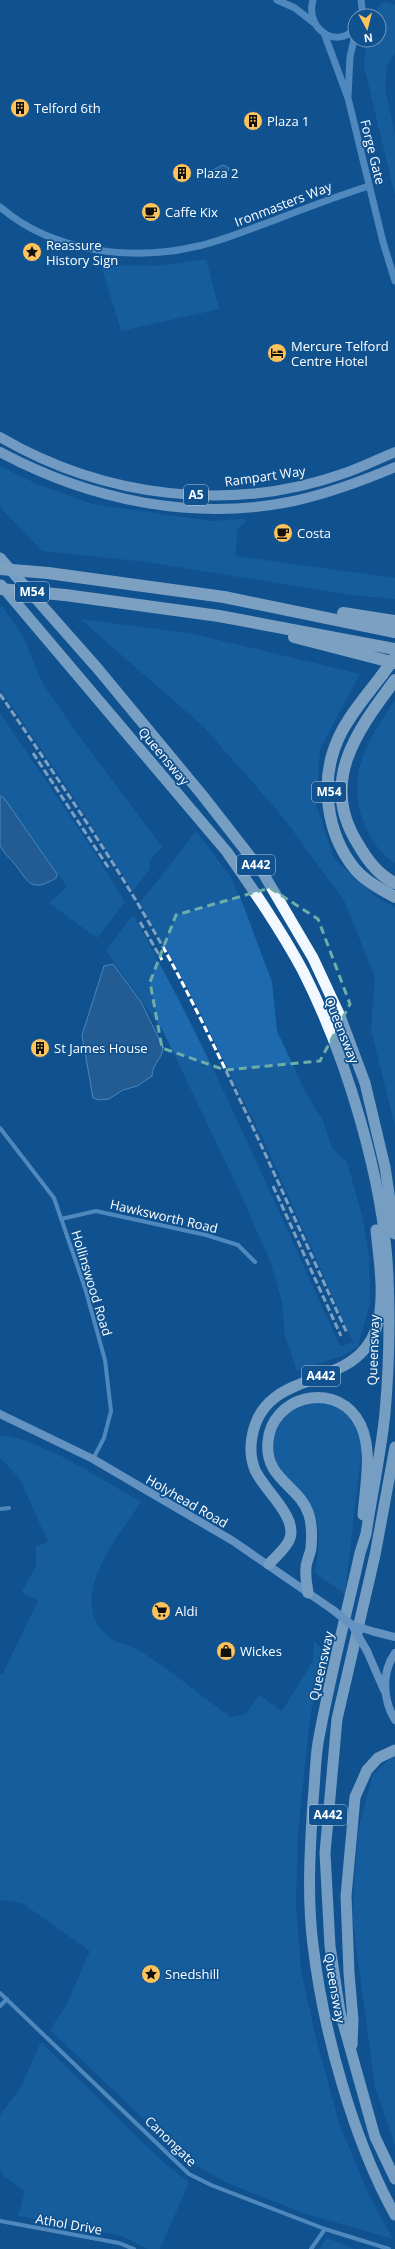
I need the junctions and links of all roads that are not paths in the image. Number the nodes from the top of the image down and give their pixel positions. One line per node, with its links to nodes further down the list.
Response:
1 (277, 0): 3 (street)
2 (313, 0): 3 (street)
3 (314, 23): 4 (street)
4 (324, 33): 5 (street); 7 (street, Forge Gate)
5 (347, 33)
6 (352, 48): 7 (street, Forge Gate)
7 (348, 98): 8 (street, Forge Gate)
8 (369, 186): 9 (street, Ironmasters Way); 10 (street, Forge Gate)
9 (0, 207)
10 (395, 281)
11 (0, 438): 13 (main road, Rampart Way / A5)
12 (0, 452): 14 (main road, Rampart Way / A5)
13 (395, 452)
14 (395, 467)
15 (0, 558): 32 (highway, Queensway / A442)
16 (0, 569): 19 (highway, M54, bridge)
17 (0, 584): 30 (highway, Queensway / A442)
18 (0, 589): 20 (highway, M54, bridge)
19 (276, 606): 21 (highway, M54); 22 (highway, M54)
20 (219, 616): 23 (highway, M54); 25 (highway, M54)
21 (395, 621)
22 (395, 632)
23 (395, 649)
24 (395, 657): 28 (highway, M54, bridge)
25 (395, 663)
26 (395, 680): 27 (highway, M54)
27 (395, 883)
28 (395, 897)
29 (0, 1128): 31 (street, Hollinswood Road)
30 (378, 1197): 39 (highway, Queensway / A442); 40 (highway, A442)
31 (61, 1219): 33 (street, Hawksworth Road); 36 (street, Hollinswood Road)
32 (395, 1234)
33 (254, 1262)
34 (0, 1414): 36 (main road, Holyhead Road)
35 (395, 1447): 51 (highway, Queensway / A442)
36 (93, 1458): 40 (main road, Holyhead Road)
37 (9, 1508): 38 (street)
38 (0, 1509)
39 (360, 1553): 41 (highway, A442); 53 (highway, Queensway / A442)
40 (269, 1564): 41 (main road, Holyhead Road)
41 (308, 1592): 42 (main road, Holyhead Road, bridge)
42 (352, 1625): 43 (main road, Holyhead Road, bridge); 45 (main road, Holyhead Road, bridge)
43 (395, 1637)
44 (395, 1653): 45 (main road)
45 (384, 1691): 46 (main road, Holyhead Road)
46 (395, 1720)
47 (395, 1750): 51 (highway, A442)
48 (0, 1993): 49 (street, Canongate)
49 (7, 1999): 50 (street); 55 (street, Canongate)
50 (0, 2006)
51 (352, 2058): 52 (highway, Queensway / A442)
52 (395, 2179)
53 (395, 2215)
54 (0, 2221): 56 (street, Athol Drive)
55 (325, 2229): 57 (street); 58 (street, Canongate)
56 (134, 2249)
57 (311, 2249)
58 (387, 2249)

